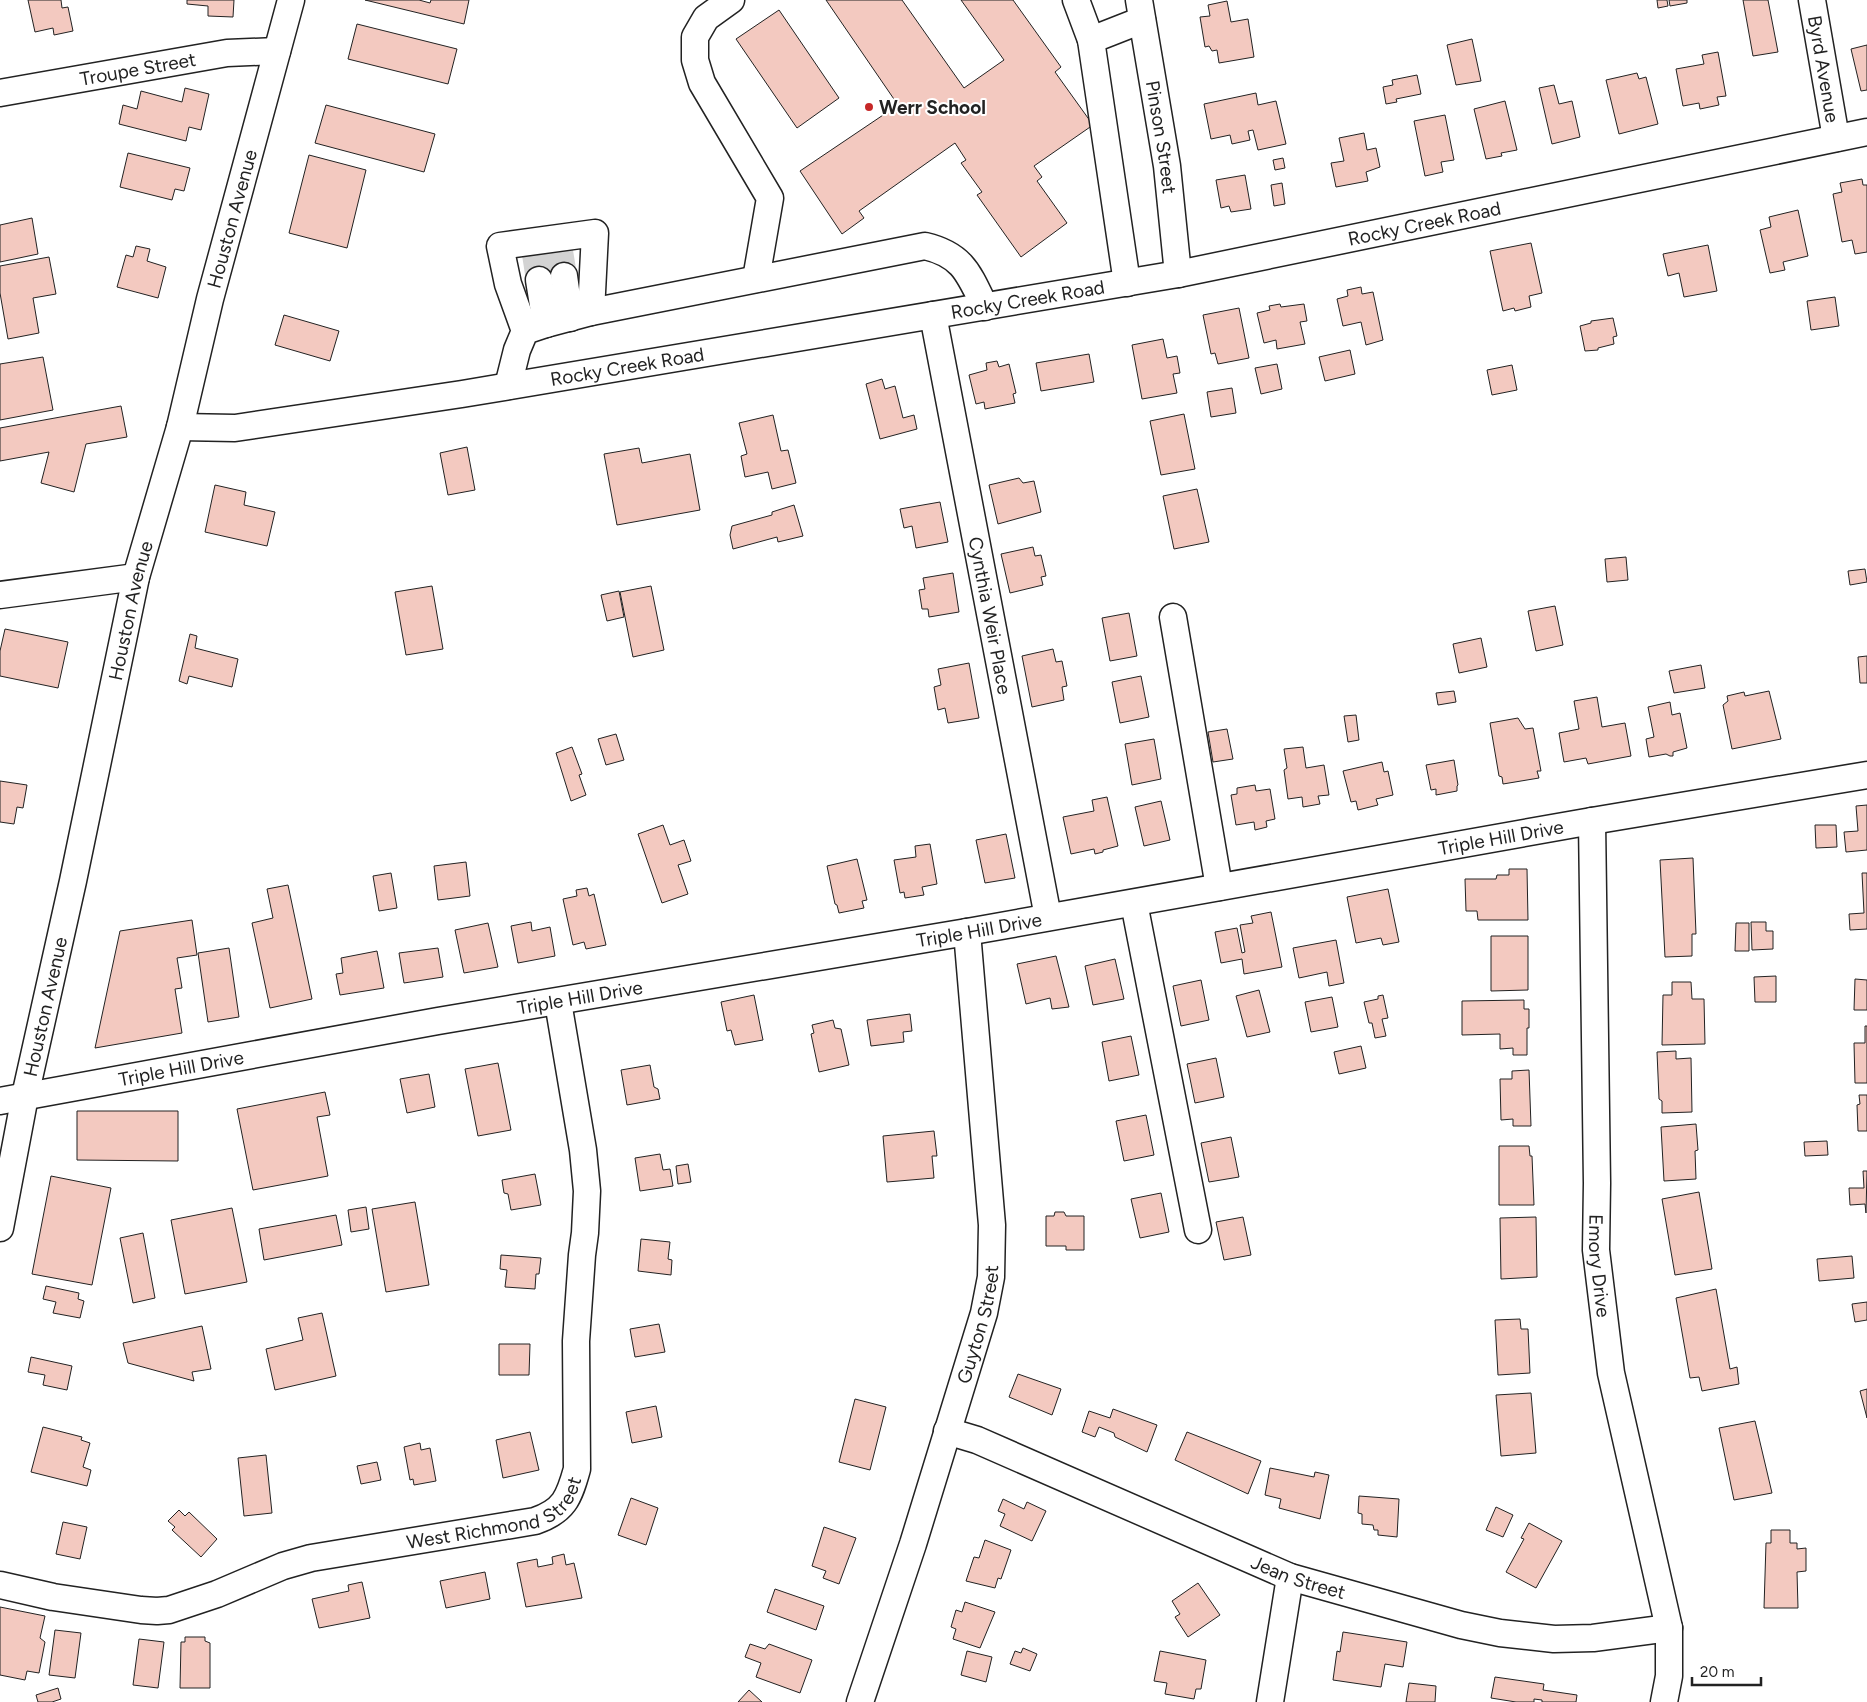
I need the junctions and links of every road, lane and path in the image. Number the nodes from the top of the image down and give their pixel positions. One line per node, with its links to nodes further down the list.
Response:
1 (291, 0): 7 (street, Houston Avenue)
2 (732, 0): 13 (street)
3 (1076, 0): 6 (street)
4 (1812, 0): 10 (street, Byrd Avenue)
5 (1141, 10): 6 (street); 11 (street, Pinson Street)
6 (1091, 40): 14 (street)
7 (277, 51): 8 (street, Troupe Street); 19 (street, Houston Avenue)
8 (0, 93)
9 (1867, 132): 10 (street, Rocky Creek Road)
10 (1836, 138): 11 (street, Rocky Creek Road)
11 (1178, 274): 14 (street, Rocky Creek Road)
12 (552, 278): 17 (street)
13 (756, 279): 15 (street); 17 (street)
14 (1127, 283): 15 (street, Rocky Creek Road)
15 (985, 307): 16 (street, Rocky Creek Road)
16 (933, 315): 18 (street, Rocky Creek Road); 27 (street, Cynthia Weir Place)
17 (558, 321): 17 (street); 18 (street)
18 (508, 386): 19 (street, Rocky Creek Road)
19 (180, 427): 20 (street, Houston Avenue)
20 (136, 577): 21 (street); 30 (street, Houston Avenue)
21 (0, 595)
22 (1173, 617): 25 (street)
23 (1867, 775): 24 (street, Triple Hill Drive)
24 (1592, 821): 25 (street, Triple Hill Drive); 37 (street, Emory Drive)
25 (1219, 887): 26 (street, Triple Hill Drive)
26 (1134, 903): 27 (street, Triple Hill Drive); 33 (street)
27 (1048, 917): 28 (street, Triple Hill Drive)
28 (967, 932): 29 (street, Triple Hill Drive); 34 (street, Guyton Street)
29 (558, 1002): 30 (street, Triple Hill Drive); 36 (street, West Richmond Street)
30 (25, 1096): 31 (street, Triple Hill Drive); 32 (street, Houston Avenue)
31 (0, 1101)
32 (0, 1228)
33 (1198, 1230)
34 (947, 1431): 35 (street, Jean Street); 38 (street, Guyton Street)
35 (1290, 1577): 37 (street, Jean Street); 39 (street)
36 (0, 1585)
37 (1670, 1628): 40 (street, Emory Drive)
38 (860, 1702)
39 (1270, 1702)
40 (1664, 1702)

